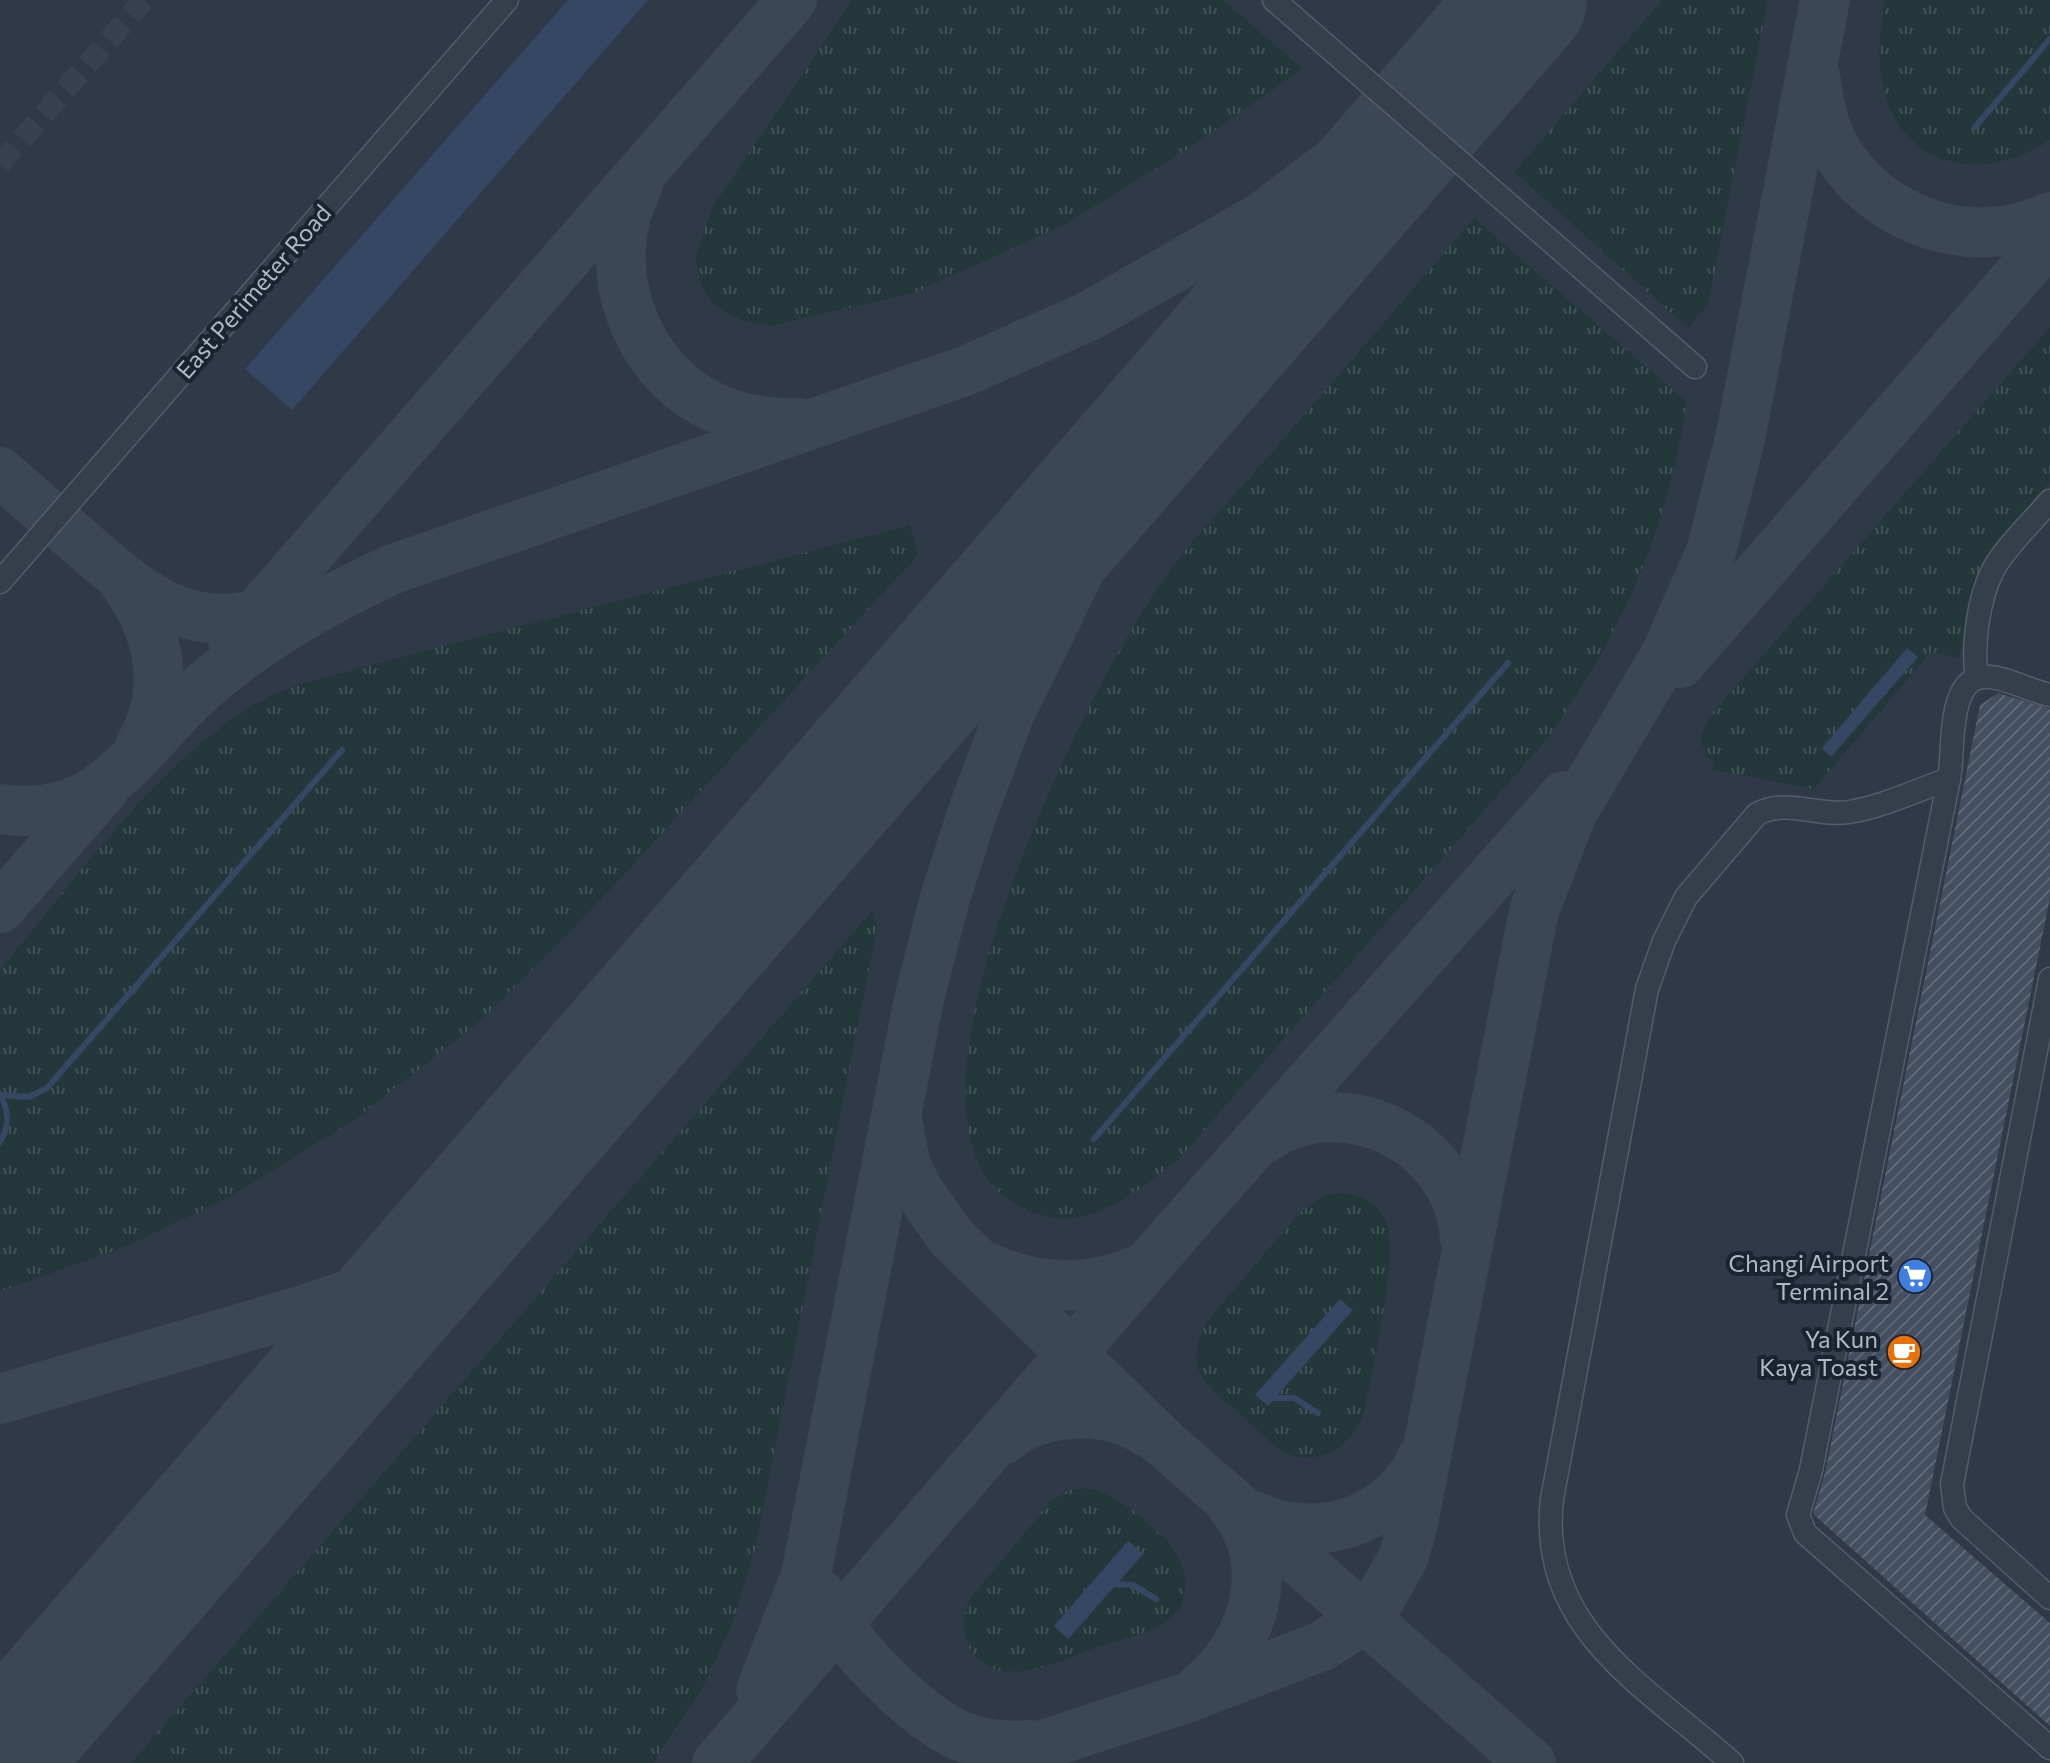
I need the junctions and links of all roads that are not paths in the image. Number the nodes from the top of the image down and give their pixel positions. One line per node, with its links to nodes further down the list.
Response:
1 (507, 0): 5 (lane, East Perimeter Road)
2 (1274, 0): 3 (lane)
3 (1695, 367)
4 (2050, 501): 6 (lane)
5 (0, 582)
6 (1977, 678): 7 (lane); 8 (lane)
7 (2050, 695)
8 (1949, 779): 11 (lane); 12 (lane)
9 (2050, 979): 10 (lane)
10 (2050, 1598)
11 (2050, 1748)
12 (1732, 1763)

